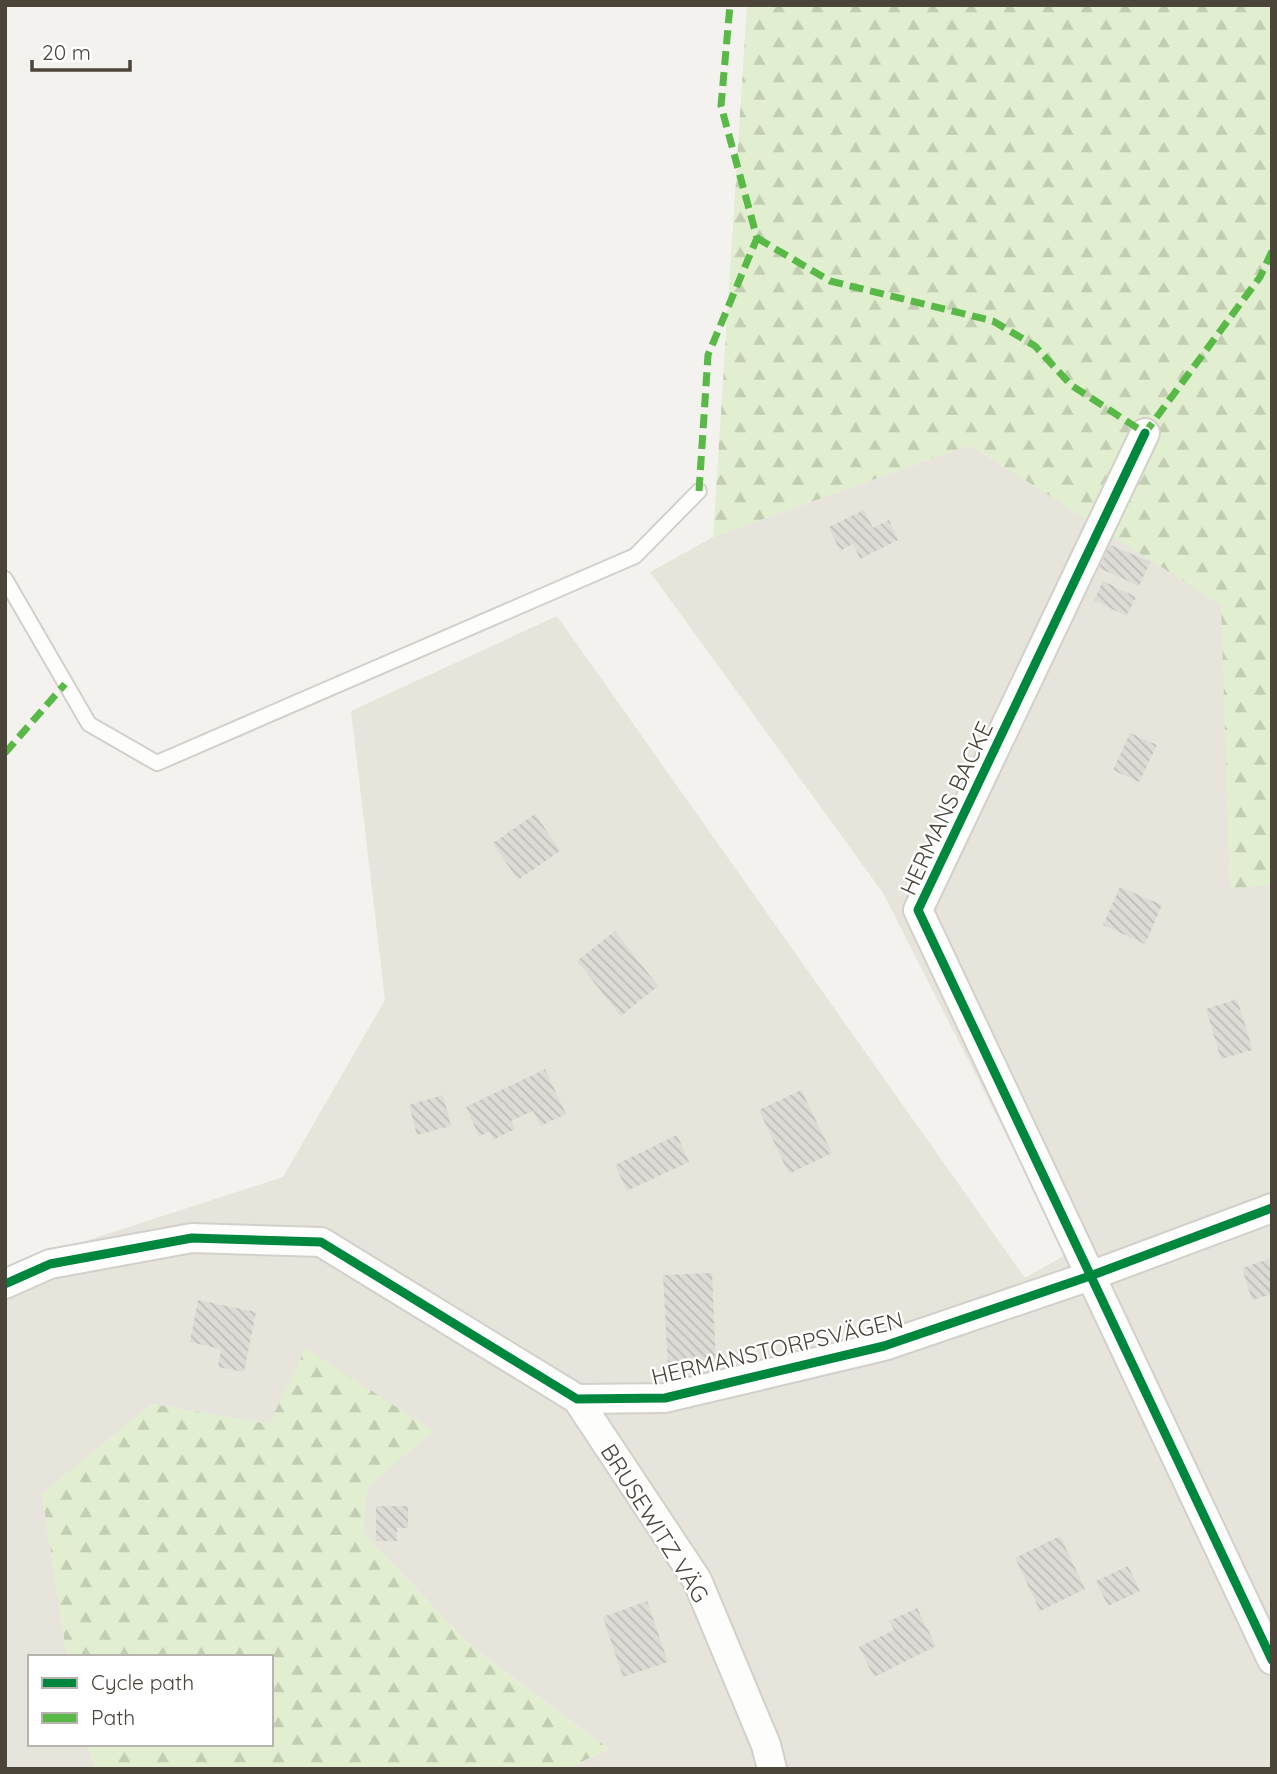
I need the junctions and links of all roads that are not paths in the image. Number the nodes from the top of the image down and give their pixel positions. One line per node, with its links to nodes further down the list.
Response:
1 (1145, 433): 5 (street, HERMANS BACKE)
2 (699, 491): 3 (lane)
3 (5, 579)
4 (1272, 1208): 5 (street, HERMANSTORPSVÄGEN)
5 (1090, 1276): 7 (street, HERMANSTORPSVÄGEN); 8 (street)
6 (5, 1284): 7 (street)
7 (577, 1399): 9 (street, BRUSEWITZ VÄG)
8 (1272, 1660)
9 (772, 1769)

